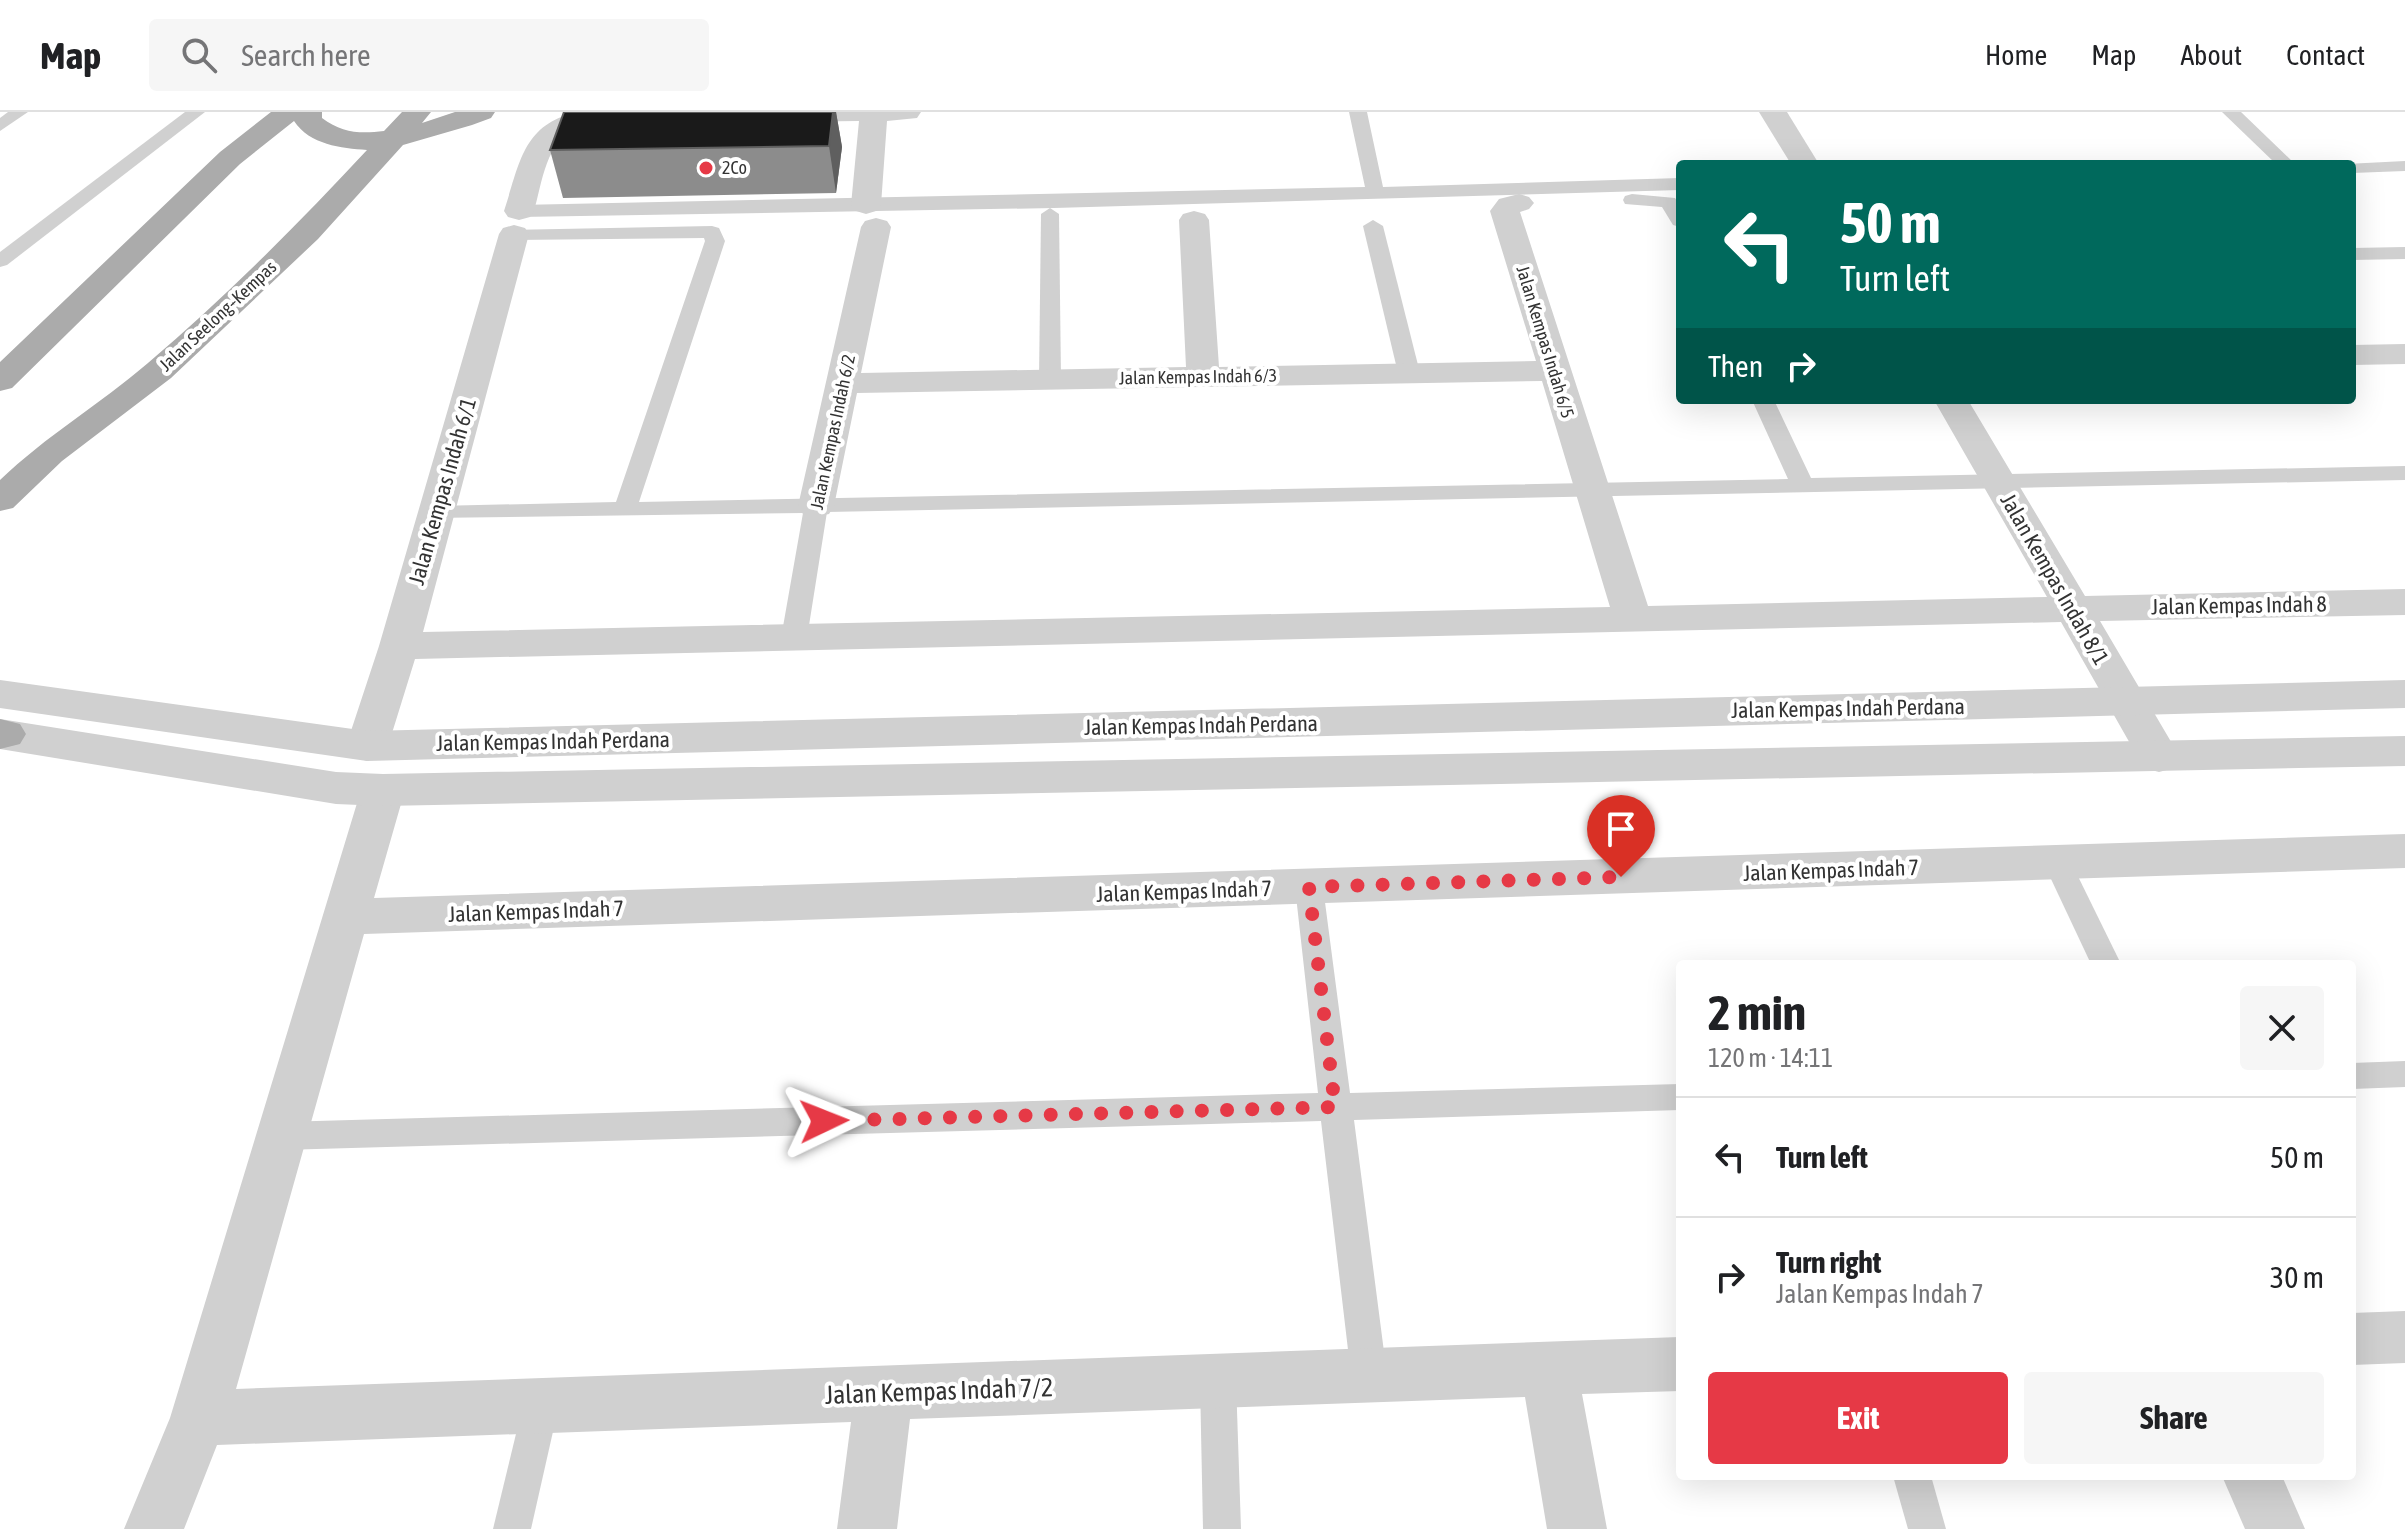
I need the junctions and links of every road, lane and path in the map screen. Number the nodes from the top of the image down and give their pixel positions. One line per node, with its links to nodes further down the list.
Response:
1 (19, 112): 14 (lane)
2 (196, 112): 31 (lane)
3 (288, 112): 39 (main road)
4 (308, 112): 15 (main road)
5 (417, 112): 15 (main road, Jalan Seelong–Kempas)
6 (481, 112): 15 (main road)
7 (874, 112): 8 (street); 12 (street); 25 (street, Jalan Kempas Indah 6/2)
8 (907, 112)
9 (1358, 112): 21 (lane)
10 (1773, 112): 16 (street)
11 (2231, 112): 17 (lane)
12 (751, 115)
13 (643, 116): 27 (street, Jalan Kempas Indah 6/1)
14 (0, 126)
15 (389, 140): 34 (main road, Jalan Seelong–Kempas)
16 (1803, 160)
17 (2282, 160)
18 (2405, 166): 19 (lane)
19 (2356, 168)
20 (1676, 184): 21 (lane)
21 (1375, 191): 25 (lane)
22 (1519, 203): 23 (lane); 35 (street, Jalan Kempas Indah 6/5)
23 (1676, 212)
24 (1050, 214): 38 (lane)
25 (871, 216): 27 (lane); 40 (street, Jalan Kempas Indah 6/2)
26 (1194, 220): 37 (street)
27 (516, 222): 49 (lane); 50 (street, Jalan Kempas Indah 6/1)
28 (1373, 226): 36 (lane)
29 (2405, 253): 30 (lane)
30 (2356, 254)
31 (0, 261)
32 (2405, 354): 33 (street)
33 (2356, 355)
34 (159, 371): 47 (main road, Jalan Seelong–Kempas); 51 (main road)
35 (1554, 371): 36 (street, Jalan Kempas Indah 6/3); 46 (street, Jalan Kempas Indah 6/5)
36 (1409, 373): 37 (street, Jalan Kempas Indah 6/3)
37 (1203, 377): 38 (street, Jalan Kempas Indah 6/3)
38 (1050, 380): 40 (street, Jalan Kempas Indah 6/3)
39 (0, 381)
40 (843, 383): 48 (street, Jalan Kempas Indah 6/2)
41 (1765, 404): 45 (lane)
42 (1953, 404): 44 (street, Jalan Kempas Indah 8/1)
43 (2405, 473): 44 (lane)
44 (1999, 482): 45 (lane); 53 (street, Jalan Kempas Indah 8/1)
45 (1803, 486): 46 (lane)
46 (1591, 490): 48 (lane); 54 (street, Jalan Kempas Indah 6/5)
47 (0, 500)
48 (816, 506): 49 (lane); 55 (lane, Jalan Kempas Indah 6/2)
49 (625, 509): 50 (lane)
50 (436, 513): 56 (street, Jalan Kempas Indah 6/1)
51 (0, 532)
52 (2405, 602): 53 (street, Jalan Kempas Indah 8)
53 (2073, 609): 54 (street, Jalan Kempas Indah 8); 58 (street, Jalan Kempas Indah 8/1)
54 (1633, 619): 55 (street, Jalan Kempas Indah 8)
55 (794, 638): 56 (street, Jalan Kempas Indah 8)
56 (399, 646): 62 (street, Jalan Kempas Indah 6/1)
57 (2405, 694): 58 (street, Jalan Kempas Indah Perdana)
58 (2126, 701): 61 (street, Jalan Kempas Indah 8/1); 62 (street, Jalan Kempas Indah Perdana)
59 (1, 724): 62 (street)
60 (2405, 751): 61 (street, Jalan Kempas Indah Perdana)
61 (2159, 757): 62 (street, Jalan Kempas Indah Perdana)
62 (375, 768): 66 (street, Jalan Kempas Indah 6/1)
63 (2405, 851): 64 (street, Jalan Kempas Indah 7)
64 (2057, 862): 65 (street, Jalan Kempas Indah 7); 67 (lane)
65 (1309, 887): 66 (street, Jalan Kempas Indah 7); 71 (lane)
66 (346, 917): 72 (street, Jalan Kempas Indah 6/1)
67 (2104, 960)
68 (2405, 1074): 69 (lane)
69 (2356, 1076)
70 (1676, 1097): 71 (lane)
71 (1335, 1107): 72 (lane); 77 (lane)
72 (281, 1136): 81 (street, Jalan Kempas Indah 6/1)
73 (2405, 1337): 74 (street)
74 (2356, 1339)
75 (1676, 1364): 76 (street, Jalan Kempas Indah 7/2)
76 (1549, 1368): 77 (street, Jalan Kempas Indah 7/2); 88 (street)
77 (1369, 1375): 78 (street, Jalan Kempas Indah 7/2)
78 (1218, 1381): 79 (street, Jalan Kempas Indah 7/2); 87 (lane)
79 (884, 1393): 80 (street, Jalan Kempas Indah 7/2); 86 (street)
80 (541, 1405): 81 (street, Jalan Kempas Indah 7/2); 85 (lane)
81 (199, 1418): 84 (street, Jalan Kempas Indah 6/1)
82 (1913, 1480): 89 (lane)
83 (2254, 1480): 90 (street)
84 (154, 1529)
85 (512, 1529)
86 (867, 1529)
87 (1222, 1529)
88 (1577, 1529)
89 (1927, 1529)
90 (2275, 1529)

